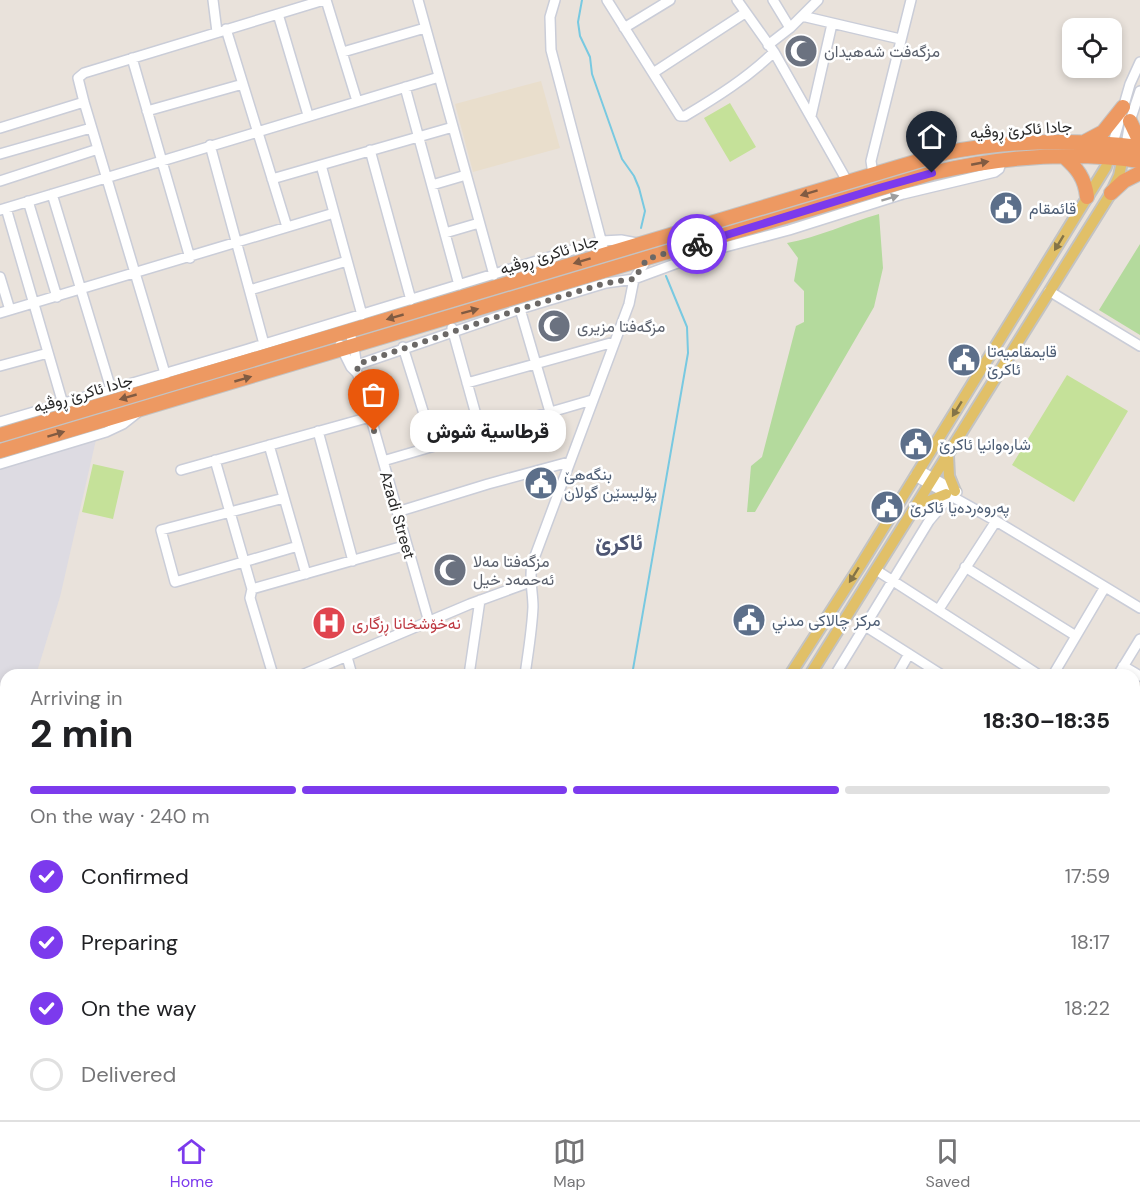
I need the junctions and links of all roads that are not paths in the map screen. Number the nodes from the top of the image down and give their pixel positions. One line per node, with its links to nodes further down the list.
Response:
1 (213, 0): 19 (street)
2 (285, 0): 12 (street)
3 (325, 0): 12 (street); 22 (street)
4 (418, 0): 16 (street)
5 (607, 0): 17 (street)
6 (670, 0): 17 (street)
7 (737, 0): 13 (street)
8 (773, 0): 18 (street)
9 (911, 0): 20 (street)
10 (555, 1): 73 (street)
11 (813, 2): 14 (street)
12 (282, 13): 19 (street); 34 (street)
13 (745, 13): 21 (street); 25 (street)
14 (802, 16): 15 (street); 18 (street)
15 (832, 24): 20 (street); 35 (street)
16 (425, 28): 22 (street); 26 (street)
17 (624, 28): 25 (street)
18 (790, 28): 21 (street)
19 (221, 30): 23 (street); 27 (street)
20 (900, 39): 55 (street)
21 (771, 49): 25 (street); 35 (street)
22 (343, 52): 30 (street)
23 (132, 58): 31 (street); 33 (street)
24 (1140, 62): 32 (street)
25 (652, 73)
26 (439, 77): 28 (street); 37 (street)
27 (243, 84): 33 (street); 40 (street)
28 (405, 87): 30 (street); 41 (street)
29 (1140, 91): 36 (street)
30 (357, 101): 34 (street)
31 (84, 102): 38 (street); 39 (street)
32 (1123, 107): 42 (highway); 48 (street)
33 (147, 111): 51 (street)
34 (308, 115): 40 (street)
35 (811, 116): 60 (street)
36 (1130, 121): 43 (highway); 48 (street)
37 (453, 127): 41 (street); 56 (street)
38 (0, 128)
39 (91, 128): 46 (street); 49 (street)
40 (257, 130): 44 (street); 58 (street)
41 (419, 136): 47 (street); 61 (street)
42 (1086, 141): 48 (highway, جادا ئاکرێ ڕوڤیە); 55 (highway, جادا ئاکرێ ڕوڤیە)
43 (1140, 142)
44 (210, 145): 51 (street); 72 (street)
45 (1140, 147): 48 (highway)
46 (98, 149): 57 (street); 59 (street)
47 (370, 150): 53 (street); 87 (street)
48 (1118, 151): 50 (highway, جادا ئاکرێ ڕوڤیە); 52 (highway); 62 (main road); 64 (main road)
49 (0, 154)
50 (1063, 156): 64 (highway); 68 (highway, جادا ئاکرێ ڕوڤیە, one-way to 50)
51 (161, 160): 57 (street); 74 (street)
52 (1140, 161)
53 (321, 165): 58 (street); 67 (street)
54 (1140, 173): 62 (highway)
55 (873, 174): 60 (highway, جادا ئاکرێ ڕوڤیە)
56 (466, 175): 61 (street); 69 (street)
57 (106, 177): 63 (street); 78 (street)
58 (272, 179): 70 (street)
59 (0, 181)
60 (847, 181): 73 (highway, جادا ئاکرێ ڕوڤیە, one-way to 73)
61 (432, 185): 71 (street)
62 (1111, 193): 85 (main road)
63 (52, 194): 65 (street); 83 (street)
64 (1087, 197): 93 (main road, one-way to 93)
65 (28, 201): 66 (street); 86 (street)
66 (3, 209): 88 (street)
67 (334, 213): 70 (street); 76 (street)
68 (816, 214): 75 (highway, جادا ئاکرێ ڕوڤیە); 81 (street)
69 (479, 223): 71 (street); 79 (street)
70 (287, 227): 72 (street)
71 (445, 233): 82 (street)
72 (238, 243): 74 (street); 84 (street)
73 (603, 248): 79 (street); 97 (highway, جادا ئاکرێ ڕوڤیە, one-way to 97)
74 (189, 258): 78 (street)
75 (647, 259): 77 (highway, جادا ئاکرێ ڕوڤیە); 81 (street)
76 (347, 261): 84 (street); 92 (street)
77 (623, 267): 81 (street); 94 (highway, جادا ئاکرێ ڕوڤیە, one-way to 77)
78 (135, 274): 83 (street); 108 (street)
79 (494, 275): 82 (street)
80 (0, 277): 90 (street)
81 (634, 279): 89 (street); 98 (street)
82 (459, 285): 87 (street)
83 (83, 290): 86 (street); 110 (street)
84 (250, 290): 99 (street)
85 (1050, 291): 95 (main road); 100 (street)
86 (57, 297): 88 (street)
87 (411, 300): 92 (street)
88 (33, 304): 90 (street); 103 (street)
89 (520, 309): 96 (street); 105 (street)
90 (10, 310): 91 (street)
91 (0, 313)
92 (362, 315): 99 (street)
93 (1014, 316): 95 (main road); 129 (main road, one-way to 129)
94 (448, 317): 96 (street); 102 (highway, جادا ئاکرێ ڕوڤیە)
95 (1028, 324): 123 (main road)
96 (453, 331): 101 (street); 109 (street)
97 (342, 332): 102 (street, Azadi Street); 104 (highway, جادا ئاکرێ ڕوڤیە)
98 (614, 342): 105 (street); 111 (street)
99 (264, 344): 104 (street)
100 (1140, 346)
101 (403, 347): 107 (street); 120 (street)
102 (348, 348): 107 (street, Azadi Street); 122 (highway, جادا ئاکرێ ڕوڤیە, one-way to 102)
103 (48, 353): 106 (street); 112 (street)
104 (247, 356): 108 (highway, جادا ئاکرێ ڕوڤیە)
105 (535, 364): 109 (street); 113 (street)
106 (0, 366)
107 (355, 368): 114 (street, Azadi Street)
108 (167, 380): 110 (street); 118 (highway, جادا ئاکرێ ڕوڤیە, one-way to 118)
109 (467, 384): 117 (street)
110 (111, 389): 112 (street)
111 (592, 400): 113 (street); 126 (street)
112 (63, 404): 115 (street)
113 (550, 412): 117 (street)
114 (370, 417): 116 (street); 125 (street, Azadi Street)
115 (0, 422)
116 (318, 431): 119 (street); 140 (street)
117 (481, 432): 120 (street)
118 (0, 435)
119 (269, 445): 124 (street); 132 (street)
120 (434, 446): 125 (street)
121 (0, 451): 122 (highway, جادا ئاکرێ ڕوڤیە)
122 (18, 453): 127 (street)
123 (948, 455): 130 (main road); 131 (main road)
124 (215, 460): 128 (street); 133 (street)
125 (383, 461): 134 (street, Azadi Street)
126 (569, 462): 134 (street); 145 (street)
127 (0, 464)
128 (181, 470)
129 (917, 473): 130 (street); 154 (main road, one-way to 154)
130 (932, 481): 131 (street); 135 (main road)
131 (950, 494): 135 (main road); 136 (street); 144 (street)
132 (284, 498): 133 (street); 138 (street)
133 (230, 512): 139 (street); 139 (street)
134 (397, 512): 137 (street, Azadi Street)
135 (910, 515): 142 (main road)
136 (996, 521): 141 (street); 146 (street)
137 (407, 545): 140 (street); 151 (street, Azadi Street)
138 (298, 546): 139 (street); 143 (street)
139 (244, 561): 147 (street)
140 (353, 561): 143 (street)
141 (965, 567): 150 (street); 153 (street)
142 (876, 570): 144 (street); 156 (main road)
143 (306, 574): 147 (street)
144 (892, 580): 150 (street); 152 (street)
145 (530, 582): 148 (street); 164 (street)
146 (1105, 587): 149 (street); 153 (street)
147 (252, 589): 160 (street)
148 (480, 600): 151 (street); 163 (street)
149 (1140, 608)
150 (939, 609): 170 (street)
151 (429, 622): 158 (street)
152 (865, 626): 157 (street); 167 (street)
153 (1076, 636): 171 (street)
154 (815, 638): 156 (main road); 165 (main road)
155 (1140, 639): 159 (street)
156 (829, 646): 166 (main road)
157 (909, 654): 168 (street); 169 (street)
158 (347, 657): 161 (street); 162 (street)
159 (1123, 666): 172 (street); 173 (street)
160 (271, 669)
161 (317, 669)
162 (350, 669)
163 (470, 669)
164 (526, 669)
165 (794, 669)
166 (814, 669)
167 (840, 669)
168 (900, 669)
169 (933, 669)
170 (1030, 669)
171 (1057, 669)
172 (1121, 669)
173 (1128, 669)

